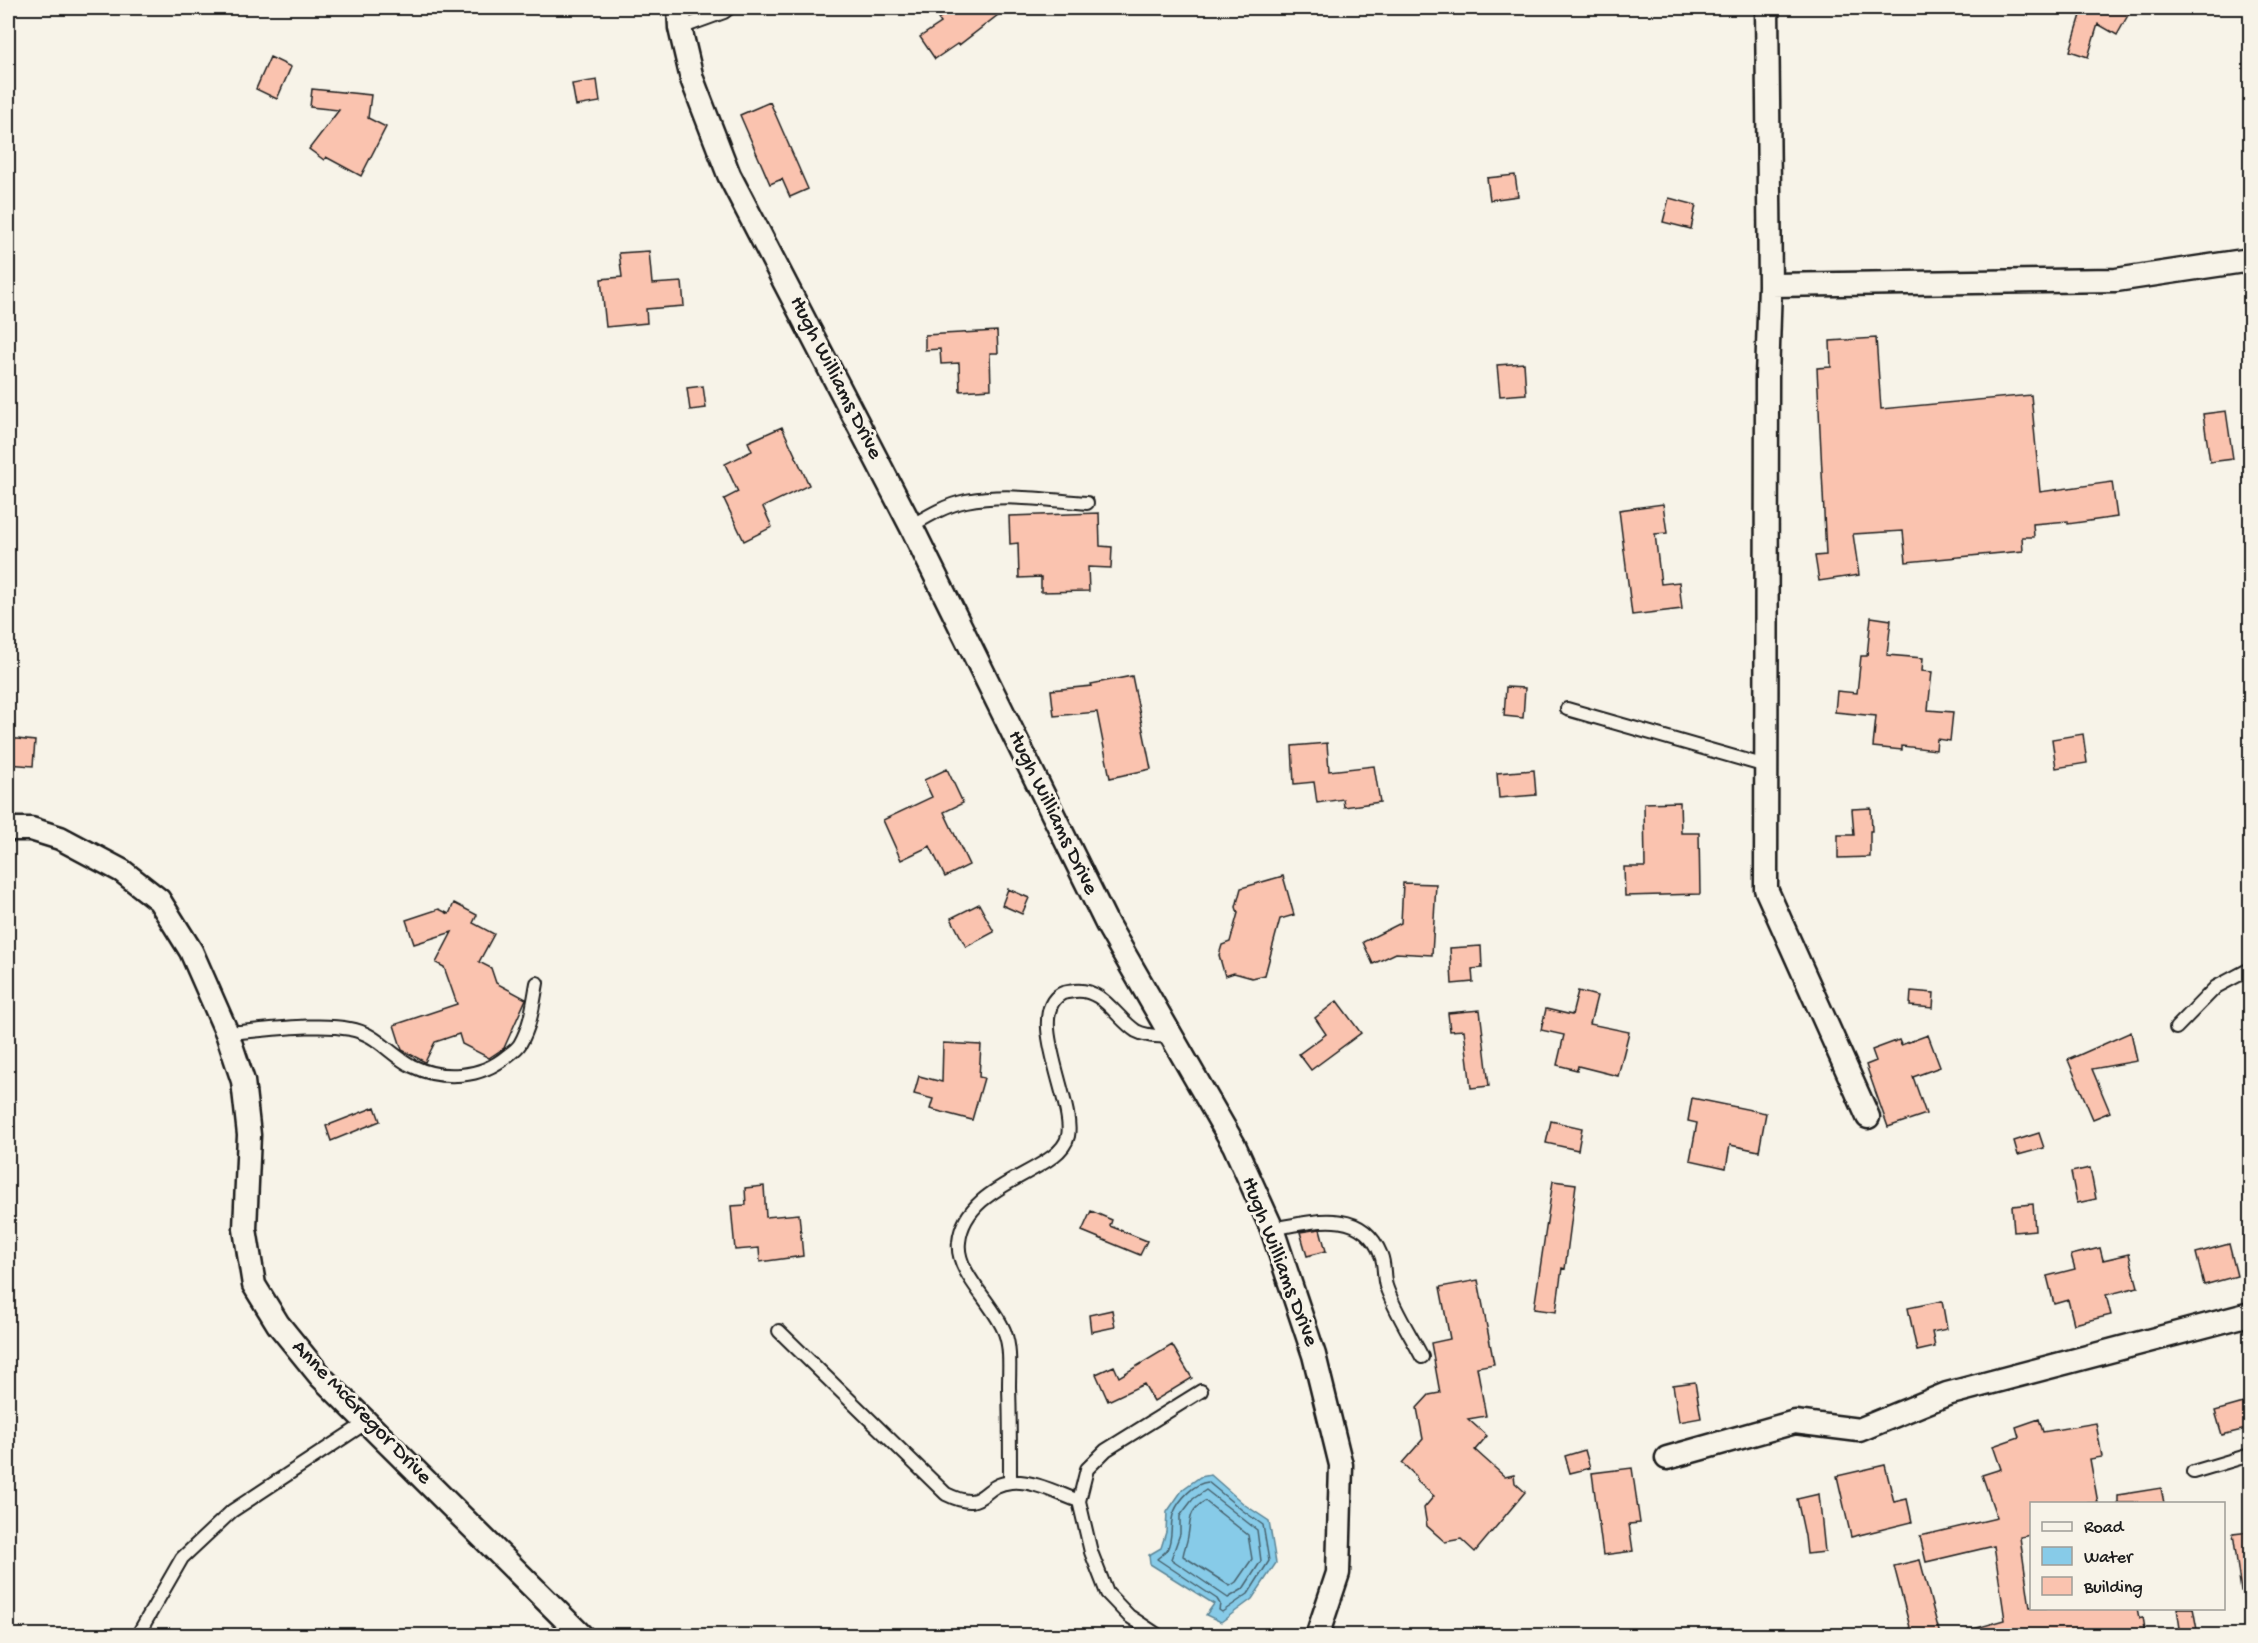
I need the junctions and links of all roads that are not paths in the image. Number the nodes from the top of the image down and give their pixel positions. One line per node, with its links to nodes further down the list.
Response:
1 (729, 8): 3 (lane)
2 (1767, 8): 5 (street)
3 (679, 18): 7 (street, Hugh Williams Drive)
4 (2250, 260): 5 (street)
5 (1770, 285): 9 (street)
6 (1087, 503): 7 (lane)
7 (911, 526): 15 (street, Hugh Williams Drive)
8 (1567, 709): 9 (lane)
9 (1766, 766): 16 (street)
10 (8, 829): 14 (street, Anne McGregor Drive)
11 (2250, 969): 13 (lane)
12 (537, 983): 14 (lane)
13 (2176, 1028)
14 (227, 1033): 22 (street, Anne McGregor Drive)
15 (1172, 1037): 17 (street, Hugh Williams Drive); 26 (lane)
16 (1868, 1117)
17 (1272, 1229): 20 (lane); 31 (street, Hugh Williams Drive)
18 (2250, 1314): 24 (street)
19 (779, 1331): 26 (lane)
20 (1422, 1357)
21 (1201, 1391): 27 (lane)
22 (367, 1422): 28 (lane); 29 (street, Anne McGregor Drive)
23 (2250, 1455): 25 (lane)
24 (1667, 1458)
25 (2193, 1472)
26 (1010, 1482): 27 (lane)
27 (1079, 1501): 30 (lane)
28 (140, 1635)
29 (582, 1635)
30 (1159, 1635)
31 (1317, 1635)

